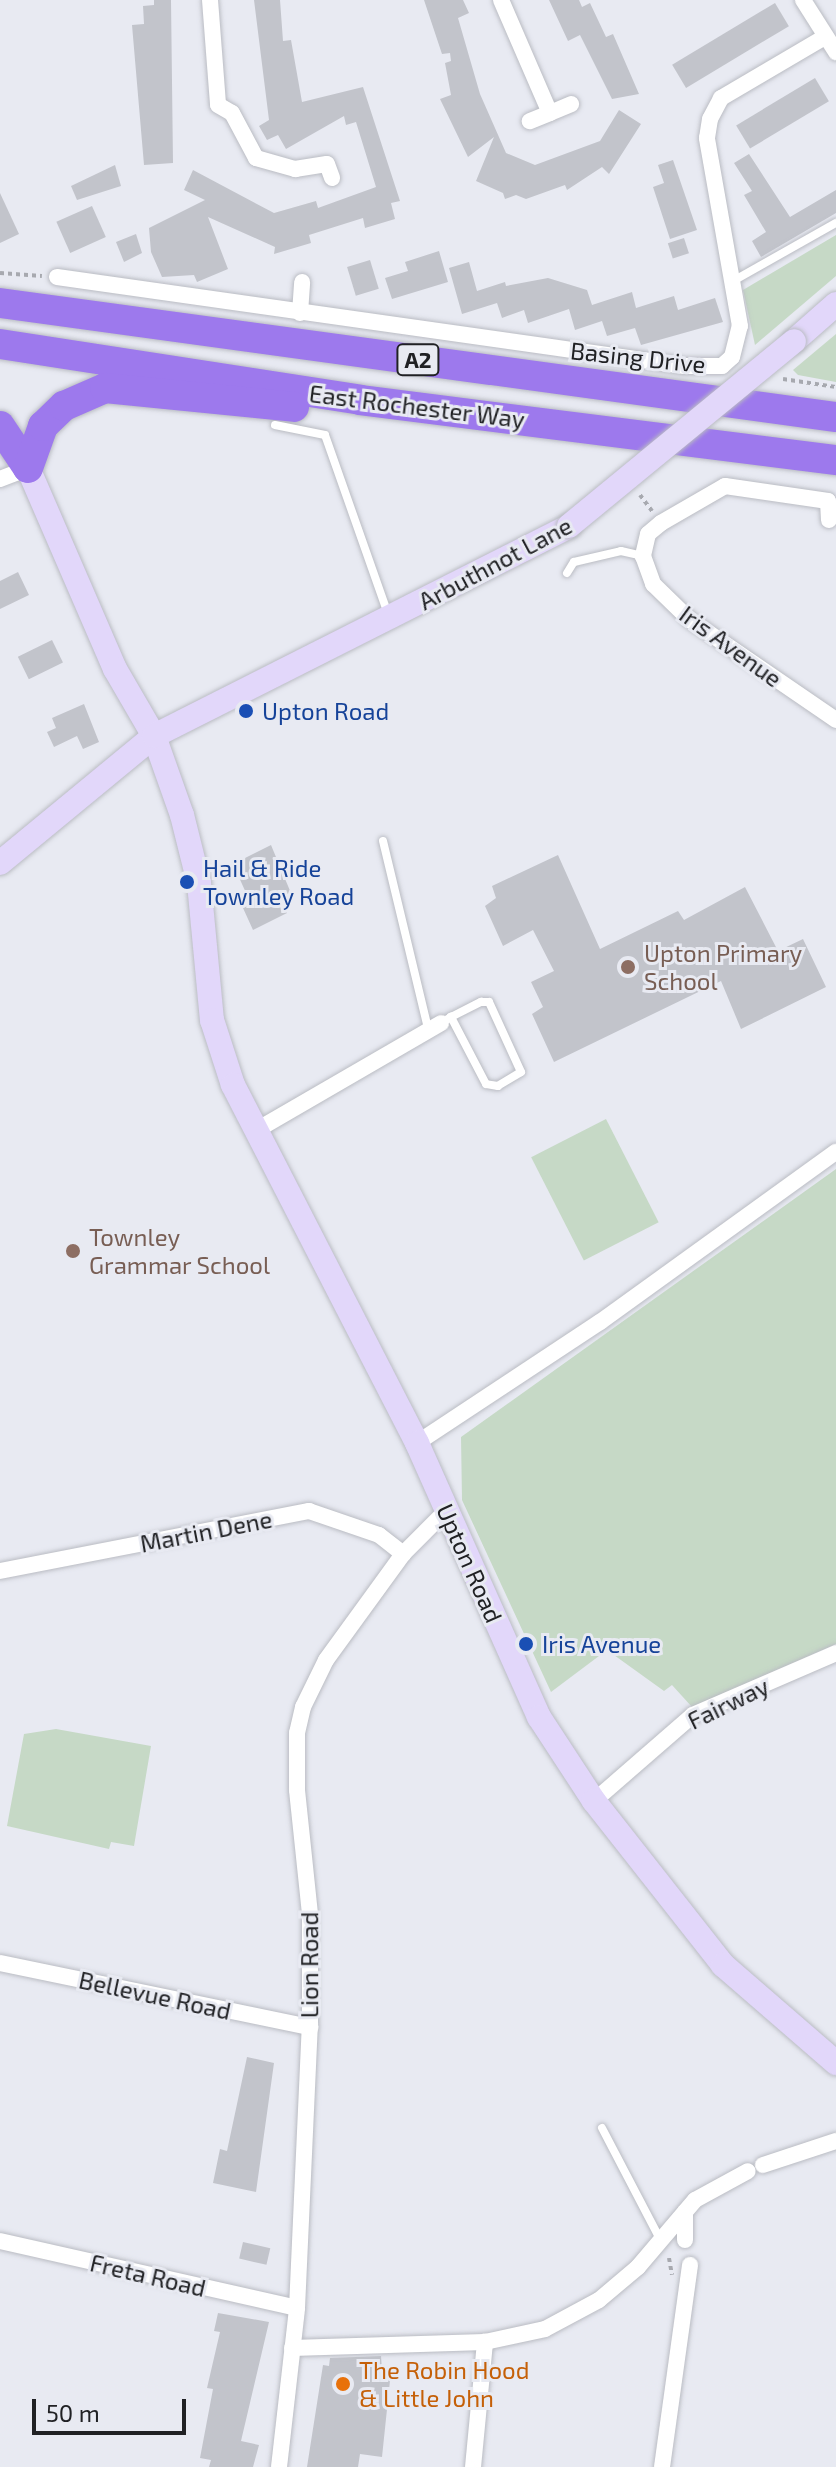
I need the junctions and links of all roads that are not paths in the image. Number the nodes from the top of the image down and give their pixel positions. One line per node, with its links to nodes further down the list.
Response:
1 (210, 0): 9 (street)
2 (501, 0): 7 (street)
3 (803, 0): 4 (street)
4 (825, 37): 5 (street); 12 (street, Basing Drive)
5 (836, 52)
6 (571, 104): 7 (street)
7 (550, 113): 8 (street)
8 (530, 121)
9 (327, 164)
10 (836, 223): 12 (lane)
11 (57, 277): 16 (street, Basing Drive)
12 (733, 281): 16 (street, Basing Drive)
13 (302, 282): 16 (street)
14 (0, 303): 19 (highway, East Rochester Way / A2)
15 (836, 304): 27 (street, Arbuthnot Lane, bridge)
16 (300, 313)
17 (0, 344): 18 (highway, East Rochester Way / A2)
18 (360, 400): 22 (highway, East Rochester Way / A2); 23 (highway, A2)
19 (836, 417)
20 (275, 425): 27 (lane)
21 (0, 426): 23 (highway)
22 (836, 460)
23 (14, 474): 29 (street, Upton Road)
24 (829, 520): 25 (street)
25 (643, 556): 26 (lane); 28 (street, Iris Avenue)
26 (567, 573)
27 (389, 618): 29 (street, Arbuthnot Lane)
28 (836, 720)
29 (154, 736): 31 (street, Arbuthnot Lane); 33 (street, Upton Road)
30 (383, 841): 32 (lane)
31 (2, 858)
32 (440, 1023): 32 (lane); 33 (street)
33 (255, 1131): 35 (street, Upton Road)
34 (836, 1152): 35 (street)
35 (417, 1443): 36 (street, Upton Road)
36 (446, 1511): 37 (street, Lion Road); 40 (street, Upton Road)
37 (403, 1554): 38 (street, Martin Dene); 42 (street, Lion Road)
38 (0, 1571)
39 (836, 1653): 40 (street, Fairway)
40 (594, 1801): 43 (street, Upton Road)
41 (0, 1963): 42 (street, Bellevue Road)
42 (310, 2027): 51 (street, Lion Road)
43 (836, 2063)
44 (602, 2128): 47 (lane)
45 (836, 2141): 46 (street)
46 (685, 2212): 47 (street); 48 (street)
47 (660, 2239): 52 (street)
48 (685, 2240)
49 (0, 2241): 51 (street, Freta Road)
50 (690, 2265): 56 (street)
51 (297, 2308): 53 (street, Lion Road)
52 (485, 2342): 53 (street); 55 (street)
53 (292, 2348): 54 (street, Lion Road)
54 (279, 2467)
55 (473, 2467)
56 (662, 2467)

